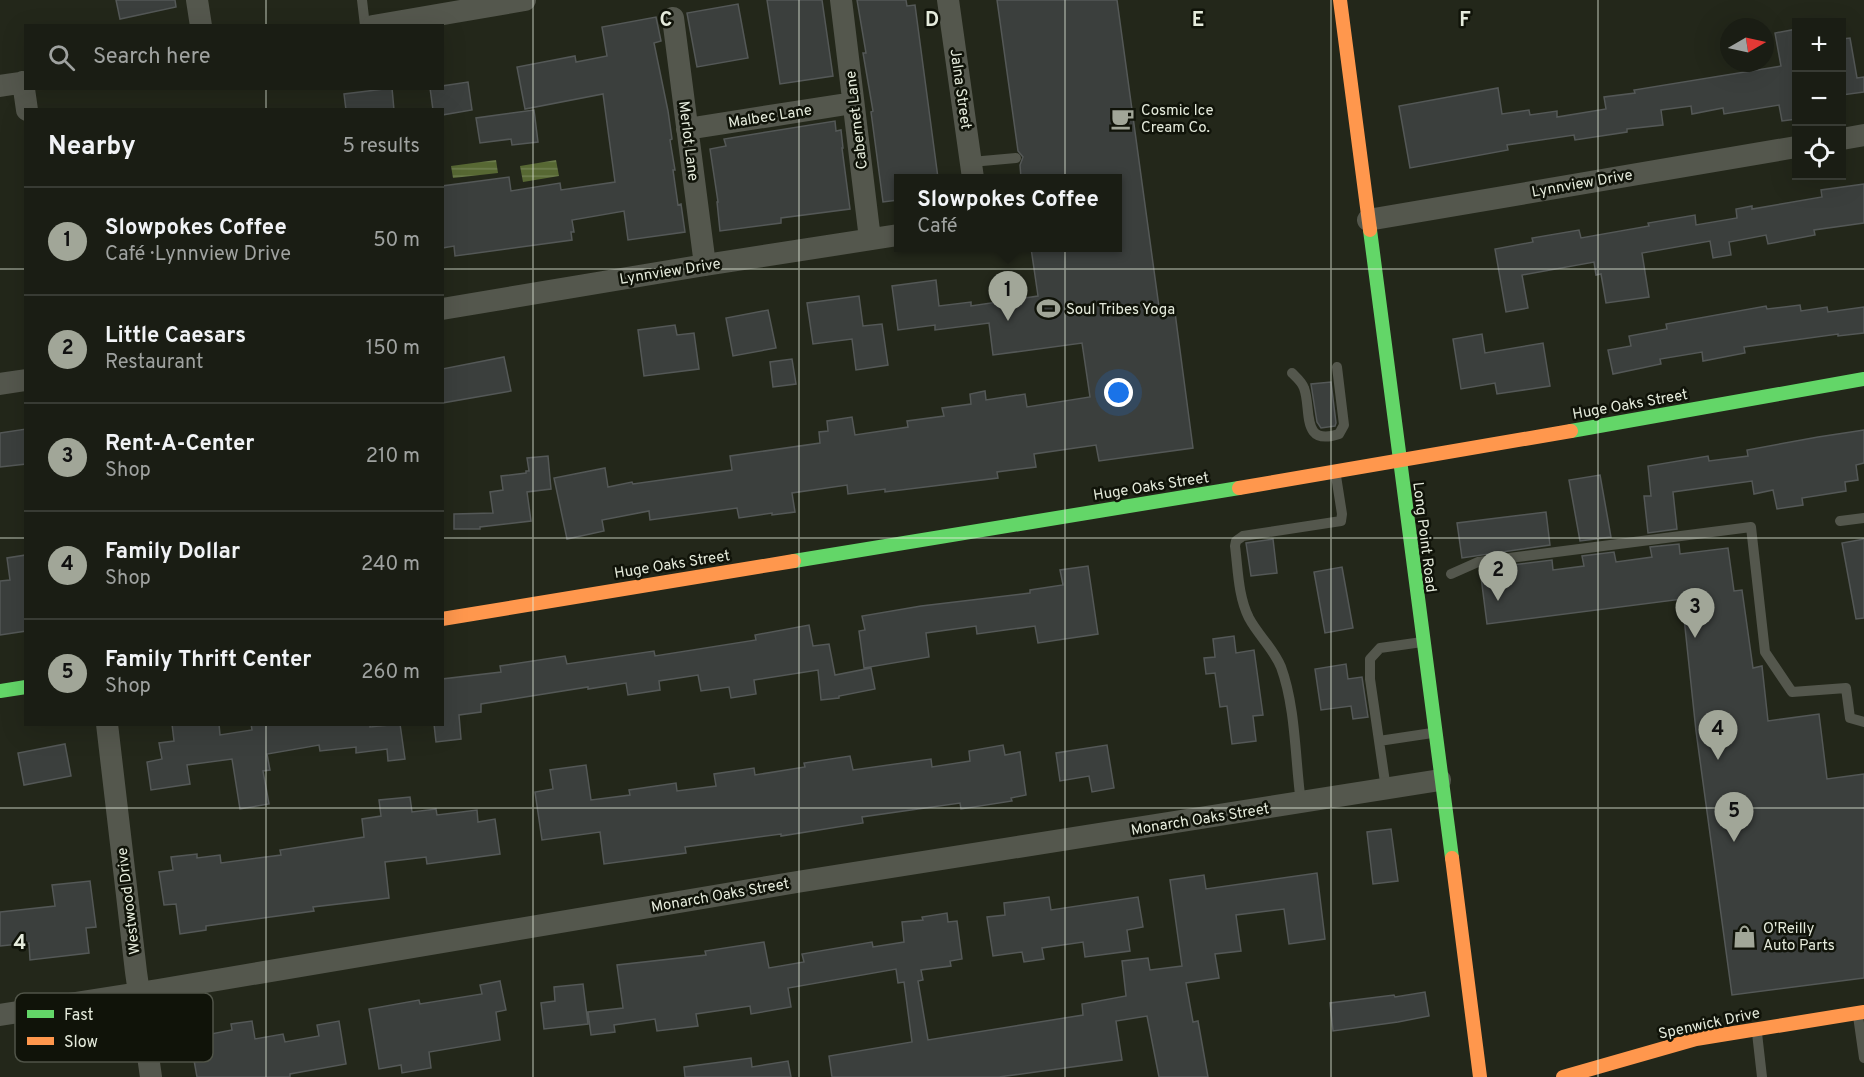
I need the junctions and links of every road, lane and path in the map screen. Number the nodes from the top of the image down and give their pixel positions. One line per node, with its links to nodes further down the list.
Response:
1 (197, 0): 8 (street)
2 (362, 0): 9 (lane)
3 (525, 0): 10 (street)
4 (841, 0): 14 (street, Cabernet Lane)
5 (948, 0): 21 (street, Jalna Street)
6 (1340, 0): 22 (street, Long Point Road)
7 (673, 18): 16 (street, Merlot Lane)
8 (201, 24)
9 (365, 24)
10 (386, 24)
11 (24, 82): 12 (street)
12 (0, 86)
13 (25, 90): 15 (street)
14 (854, 103): 16 (street, Malbec Lane); 24 (street, Cabernet Lane)
15 (27, 108)
16 (687, 129): 25 (street, Merlot Lane)
17 (1864, 135): 18 (street)
18 (1846, 138)
19 (1792, 148): 22 (street, Lynnview Drive)
20 (1016, 158): 21 (lane)
21 (972, 170)
22 (1368, 220): 32 (street, Long Point Road)
23 (894, 236): 24 (street, Lynnview Drive)
24 (870, 239): 25 (street, Lynnview Drive)
25 (705, 265): 26 (street, Lynnview Drive)
26 (444, 309)
27 (1336, 367): 28 (lane)
28 (1292, 373)
29 (1864, 379): 32 (street, Huge Oaks Street)
30 (24, 380): 31 (street)
31 (0, 384)
32 (1399, 462): 33 (street, Huge Oaks Street); 38 (street, Long Point Road)
33 (1336, 472): 37 (street, Huge Oaks Street); 47 (lane)
34 (1864, 518): 35 (lane)
35 (1840, 521)
36 (1451, 574): 41 (lane)
37 (444, 619)
38 (1422, 641): 43 (street, Long Point Road); 44 (lane)
39 (24, 687): 40 (street)
40 (0, 691)
41 (1864, 722)
42 (107, 726): 48 (street, Westwood Drive)
43 (1434, 732): 44 (lane); 45 (street, Long Point Road)
44 (1379, 741): 46 (lane)
45 (1440, 780): 46 (street, Monarch Oaks Street); 56 (street, Long Point Road)
46 (1386, 789): 47 (street, Monarch Oaks Street)
47 (1301, 803): 48 (street, Monarch Oaks Street)
48 (139, 993)
49 (1861, 1012): 52 (street, Spenwick Drive); 53 (lane)
50 (15, 1013): 51 (street, Monarch Oaks Street)
51 (0, 1015)
52 (1757, 1029): 57 (street, Spenwick Drive); 58 (lane)
53 (1864, 1058)
54 (149, 1062): 55 (street, Westwood Drive)
55 (151, 1077)
56 (1480, 1077)
57 (1563, 1077)
58 (1762, 1077)

